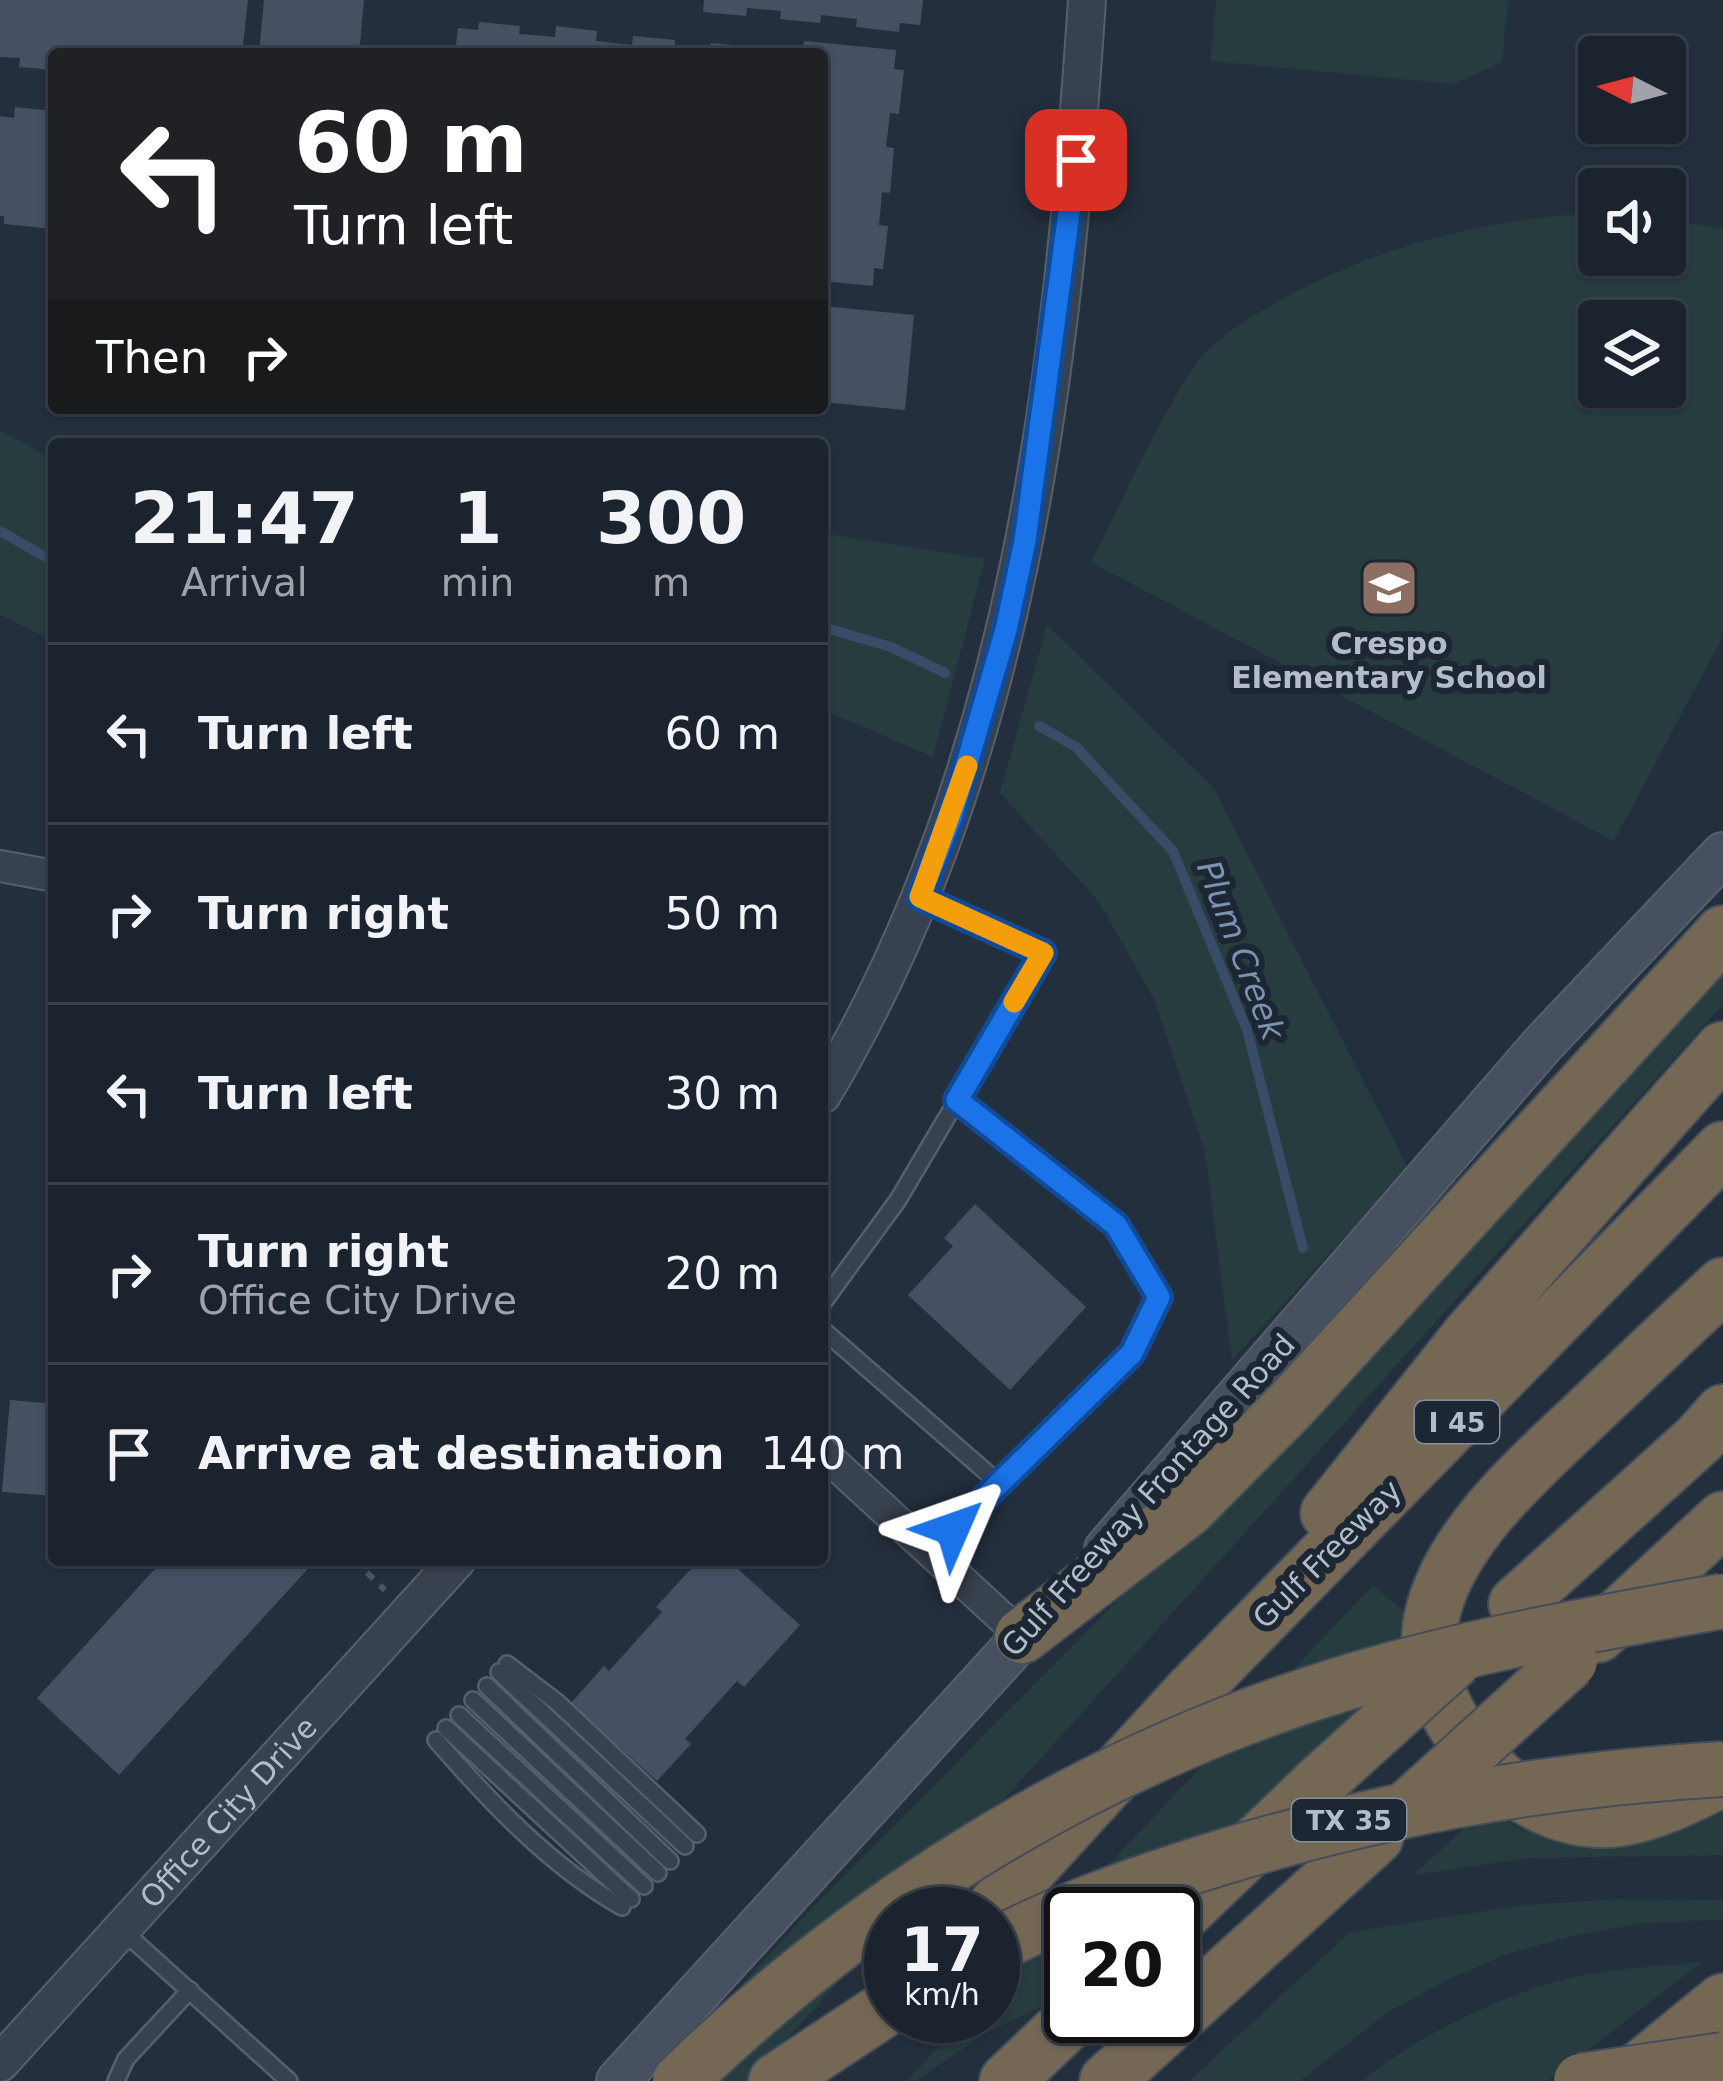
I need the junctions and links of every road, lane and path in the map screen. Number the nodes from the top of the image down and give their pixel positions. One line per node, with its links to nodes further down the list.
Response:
1 (1087, 0): 5 (street)
2 (1723, 854): 21 (main road, Gulf Freeway Frontage Road)
3 (0, 866): 4 (street)
4 (48, 875)
5 (920, 897): 8 (street); 9 (lane)
6 (1723, 933): 21 (highway)
7 (1723, 1049): 24 (highway)
8 (828, 1083)
9 (957, 1100): 12 (lane); 16 (lane)
10 (1723, 1149): 24 (highway, Gulf Freeway / I 45)
11 (1723, 1285): 29 (highway)
12 (828, 1296)
13 (828, 1334): 16 (lane)
14 (1715, 1422): 33 (highway, bridge)
15 (828, 1458): 18 (street)
16 (1001, 1485): 18 (lane)
17 (1723, 1519): 51 (highway, bridge)
18 (930, 1552): 21 (street)
19 (446, 1566): 35 (street, Office City Drive)
20 (1723, 1601): 47 (highway, bridge)
21 (1022, 1636): 46 (main road, Gulf Freeway Frontage Road)
22 (503, 1668): 30 (lane)
23 (487, 1686): 25 (lane)
24 (1190, 1693): 32 (highway, Gulf Freeway / I 45)
25 (473, 1700)
26 (460, 1715): 31 (lane)
27 (441, 1734): 34 (lane)
28 (1723, 1769): 36 (highway, TX 35, bridge)
29 (1723, 1779)
30 (691, 1840)
31 (644, 1886)
32 (1013, 1887)
33 (1200, 1897)
34 (627, 1903)
35 (120, 1928): 37 (lane); 43 (street, Office City Drive)
36 (1020, 1936)
37 (190, 1990): 44 (lane); 45 (lane)
38 (1723, 2002): 53 (highway)
39 (864, 2023): 48 (highway)
40 (871, 2043): 49 (highway)
41 (1047, 2043): 50 (highway)
42 (1723, 2060): 52 (highway, bridge)
43 (0, 2063)
44 (116, 2081)
45 (289, 2081)
46 (618, 2081)
47 (680, 2081)
48 (776, 2081)
49 (836, 2081)
50 (1007, 2081)
51 (1107, 2081)
52 (1581, 2081)
53 (1625, 2081)

